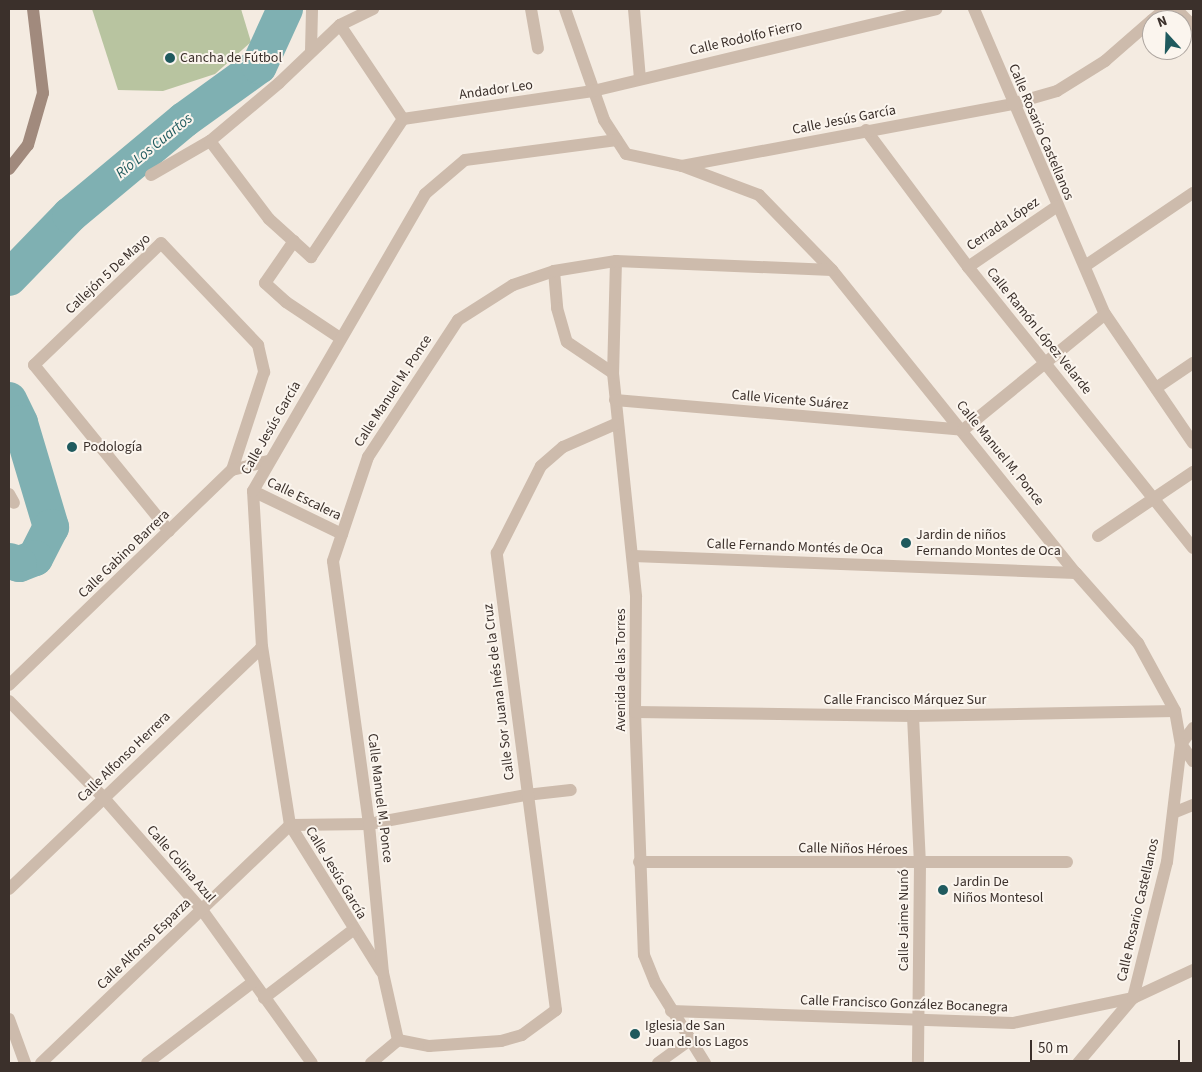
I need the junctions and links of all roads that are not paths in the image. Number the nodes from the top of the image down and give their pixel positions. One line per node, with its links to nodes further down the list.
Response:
1 (33, 9): 23 (main road)
2 (312, 9): 14 (street)
3 (373, 9): 10 (street)
4 (531, 9): 13 (street)
5 (566, 9): 16 (street)
6 (634, 9): 15 (street)
7 (936, 9): 15 (street, Calle Rodolfo Fierro)
8 (974, 9): 17 (street, Calle Rosario Castellanos)
9 (1176, 9): 11 (street)
10 (340, 25): 14 (street); 18 (street)
11 (1193, 26)
12 (1142, 29): 17 (street, Calle Jesús García)
13 (538, 48)
14 (311, 51): 21 (street)
15 (640, 79): 16 (street, Calle Rodolfo Fierro)
16 (593, 91): 18 (street, Andador Leo); 20 (street)
17 (1012, 104): 19 (street, Calle Jesús García); 26 (street, Calle Rosario Castellanos)
18 (403, 119): 27 (street)
19 (866, 130): 22 (street, Calle Jesús García); 30 (street, Calle Ramón López Velarde)
20 (617, 140): 22 (street, Calle Manuel M. Ponce); 34 (street, Calle Jesús García)
21 (210, 141): 24 (street); 27 (street)
22 (682, 166): 31 (street, Calle Manuel M. Ponce)
23 (9, 169)
24 (151, 175)
25 (1193, 193): 29 (street)
26 (1056, 207): 29 (street, Calle Rosario Castellanos); 30 (street, Cerrada López)
27 (294, 241): 34 (street)
28 (616, 261): 31 (street, Calle Manuel M. Ponce); 32 (street, Calle Manuel M. Ponce); 37 (street, Avenida de las Torres)
29 (1085, 266): 33 (street, Calle Rosario Castellanos)
30 (968, 267): 35 (street, Calle Ramón López Velarde)
31 (832, 270): 41 (street, Calle Manuel M. Ponce)
32 (554, 271): 37 (street); 49 (street, Calle Manuel M. Ponce)
33 (1105, 314): 35 (street); 38 (street, Calle Rosario Castellanos)
34 (340, 338): 43 (street, Calle Jesús García)
35 (1045, 360): 41 (street); 47 (street, Calle Ramón López Velarde)
36 (1193, 363): 38 (street)
37 (613, 373): 39 (street, Avenida de las Torres)
38 (1156, 388): 42 (street, Calle Rosario Castellanos)
39 (615, 400): 40 (street, Avenida de las Torres); 41 (street, Calle Vicente Suárez)
40 (616, 424): 52 (street, Avenida de las Torres); 64 (street, Calle Sor Juana Inés de la Cruz)
41 (963, 430): 53 (street, Calle Manuel M. Ponce)
42 (1193, 443)
43 (269, 461): 44 (street); 46 (street, Calle Jesús García)
44 (232, 470): 48 (street, Calle Gabino Barrera); 48 (street, Callejón 5 De Mayo)
45 (1193, 472): 47 (street)
46 (253, 491): 49 (street, Calle Escalera); 54 (street, Calle Jesús García)
47 (1154, 497): 50 (street); 51 (street, Calle Ramón López Velarde)
48 (169, 531): 55 (street, Calle Gabino Barrera)
49 (342, 534): 68 (street, Calle Manuel M. Ponce)
50 (1098, 536)
51 (1193, 548)
52 (633, 556): 53 (street, Calle Fernando Montés de Oca); 58 (street, Avenida de las Torres)
53 (1076, 573): 57 (street, Calle Manuel M. Ponce)
54 (262, 647): 65 (street, Calle Alfonso Herrera); 69 (street, Calle Jesús García)
55 (9, 685)
56 (9, 701): 65 (street, Calle Colina Azul)
57 (1176, 711): 59 (street, Calle Francisco Márquez Sur); 61 (street, Calle Manuel M. Ponce)
58 (635, 712): 59 (street, Calle Francisco Márquez Sur); 70 (street, Avenida de las Torres)
59 (913, 716): 72 (street, Calle Jaime Nunó)
60 (1193, 728): 61 (street)
61 (1181, 744): 62 (street, Calle Manuel M. Ponce); 67 (street, Calle Rosario Castellanos)
62 (1193, 761)
63 (571, 790): 64 (street)
64 (526, 795): 68 (street); 84 (street, Calle Sor Juana Inés de la Cruz)
65 (103, 797): 73 (street, Calle Alfonso Herrera); 74 (street, Calle Colina Azul)
66 (1193, 805): 67 (street)
67 (1172, 813): 80 (street, Calle Rosario Castellanos)
68 (369, 824): 69 (street); 77 (street, Calle Manuel M. Ponce)
69 (290, 825): 74 (street, Calle Alfonso Esparza); 75 (street, Calle Jesús García)
70 (639, 862): 72 (street, Calle Niños Héroes); 81 (street, Avenida de las Torres)
71 (1067, 862): 72 (street, Calle Niños Héroes)
72 (920, 864): 83 (street, Calle Jaime Nunó)
73 (9, 889)
74 (202, 910): 78 (street, Calle Colina Azul); 87 (street, Calle Alfonso Esparza)
75 (353, 930): 77 (street, Calle Jesús García); 79 (street)
76 (1193, 970): 80 (street)
77 (383, 973): 84 (street, Calle Manuel M. Ponce)
78 (253, 982): 79 (street, Calle Colina Azul); 88 (street)
79 (264, 998): 89 (street, Calle Colina Azul)
80 (1133, 998): 83 (street, Calle Francisco González Bocanegra); 94 (street, Calle Rosario Castellanos)
81 (671, 1011): 83 (street, Calle Francisco González Bocanegra); 85 (street, Avenida de las Torres)
82 (9, 1019): 86 (street)
83 (918, 1019): 93 (street, Calle Jaime Nunó)
84 (398, 1040): 90 (street)
85 (690, 1040): 91 (street); 92 (street, Avenida de las Torres)
86 (25, 1063)
87 (41, 1063)
88 (147, 1063)
89 (312, 1063)
90 (371, 1063)
91 (658, 1063)
92 (705, 1063)
93 (918, 1063)
94 (1078, 1063)

